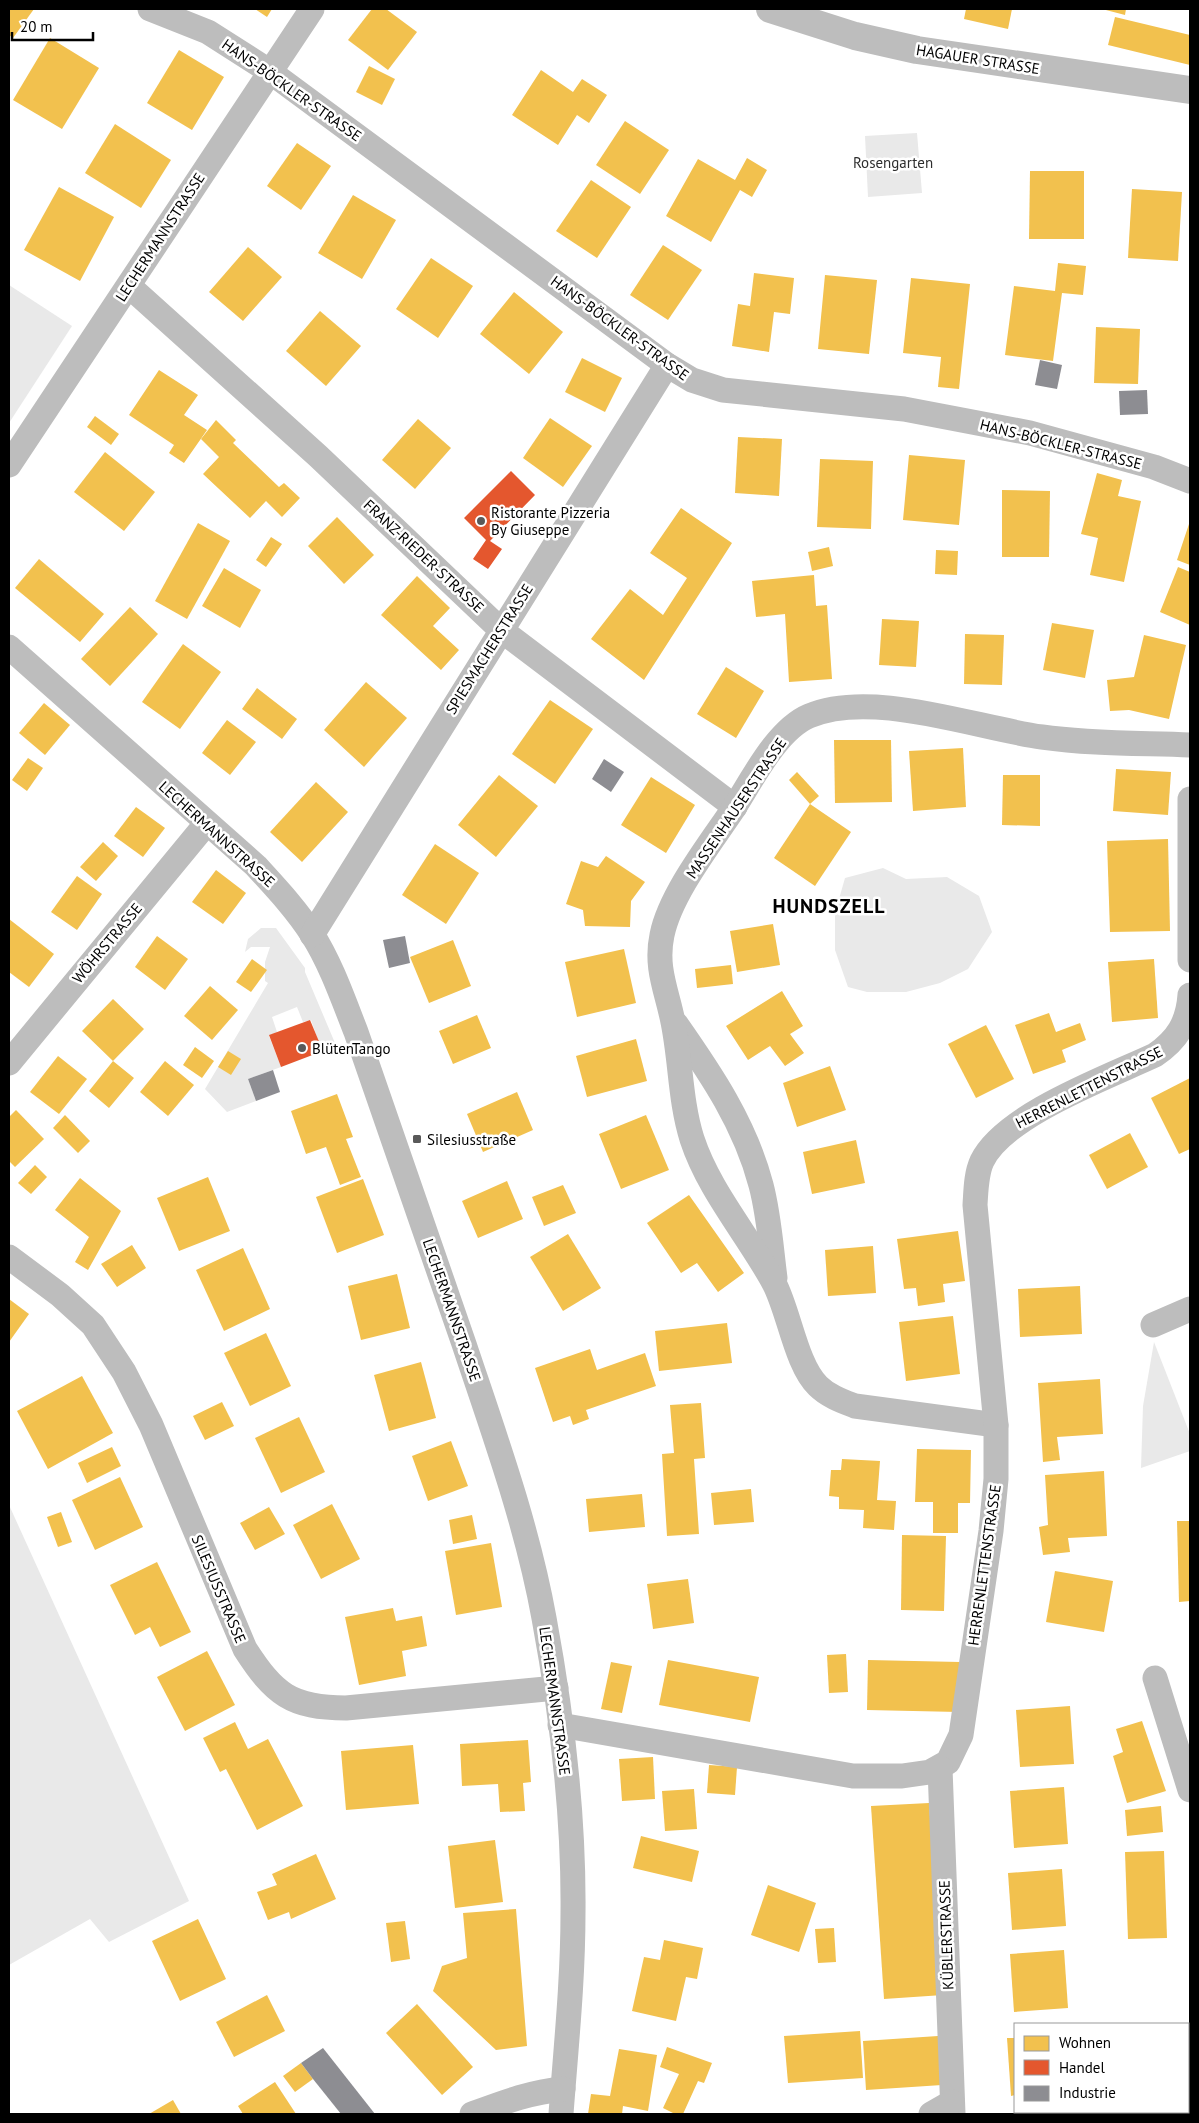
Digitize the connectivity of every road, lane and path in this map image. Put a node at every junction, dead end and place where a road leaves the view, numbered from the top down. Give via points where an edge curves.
1 (150, 9) edge
2 (312, 9) edge
3 (770, 9) edge
4 (269, 71) junction
5 (1190, 90) edge
6 (129, 286) junction
7 (667, 364) junction
8 (9, 465) edge
9 (1190, 481) edge
10 (501, 630) junction
11 (9, 647) edge
12 (1190, 745) edge
13 (1190, 798) edge
14 (734, 807) junction
15 (206, 824) junction
16 (312, 935) junction
17 (1190, 960) edge
18 (1190, 996) edge
19 (673, 1020) junction
20 (9, 1063) edge
21 (9, 1257) edge
22 (776, 1286) junction
23 (1190, 1308) edge
24 (1153, 1325) dead end
25 (996, 1425) junction
26 (1155, 1678) dead end
27 (556, 1688) junction
28 (560, 1725) junction
29 (940, 1768) junction
30 (1190, 1790) edge
31 (563, 2089) junction
32 (952, 2108) edge
33 (472, 2114) edge
34 (561, 2114) edge
35 (931, 2114) edge

1 - 4 street, HANS-BÖCKLER-STRASSE via 208,32
2 - 4 street, LECHERMANNSTRASSE
3 - 5 street, HAGAUER STRASSE via 855,36 917,50
4 - 6 street, LECHERMANNSTRASSE
4 - 7 street, HANS-BÖCKLER-STRASSE
6 - 8 street, LECHERMANNSTRASSE
6 - 10 street, FRANZ-RIEDER-STRASSE via 318,456
7 - 9 street, HANS-BÖCKLER-STRASSE via 692,380 723,390 904,409 1030,433 1154,467
7 - 10 street, SPIESMACHERSTRASSE
10 - 14 street, FRANZ-RIEDER-STRASSE
10 - 16 street, SPIESMACHERSTRASSE
11 - 15 street, LECHERMANNSTRASSE
12 - 14 street, MASSENHAUSERSTRASSE via 1039,737 931,714 846,707 806,716 789,728
13 - 17 street
14 - 19 street, MASSENHAUSERSTRASSE via 697,862 662,933 660,962 664,992
15 - 16 street, LECHERMANNSTRASSE via 256,866
15 - 20 street, WÖHRSTRASSE
16 - 27 street, LECHERMANNSTRASSE via 338,985 356,1032 499,1449 526,1539
18 - 25 street, HERRENLETTENSTRASSE via 1182,1028 1171,1044 1155,1055 1029,1115 1000,1135 982,1160 976,1182 975,1205
19 - 22 street, MASSENHAUSERSTRASSE via 684,1106 692,1140 706,1171
19 - 22 street, MASSENHAUSERSTRASSE via 710,1073 748,1146 767,1212
21 - 27 street, SILESIUSSTRASSE via 60,1295 93,1326 124,1372 151,1425 245,1649 260,1673 280,1692 298,1703 317,1708 346,1708
22 - 25 street, MASSENHAUSERSTRASSE via 806,1369 817,1386 835,1398 875,1410
23 - 24 street
25 - 29 street, HERRENLETTENSTRASSE via 996,1479 991,1531 961,1735 948,1762
26 - 30 street
27 - 28 street, LECHERMANNSTRASSE
28 - 29 street via 853,1776 919,1775
28 - 31 street, LECHERMANNSTRASSE via 571,1838 573,1912
29 - 32 street, KÜBLERSTRASSE
31 - 33 street via 512,2098
31 - 34 street, LECHERMANNSTRASSE
32 - 35 street, KÜBLERSTRASSE

